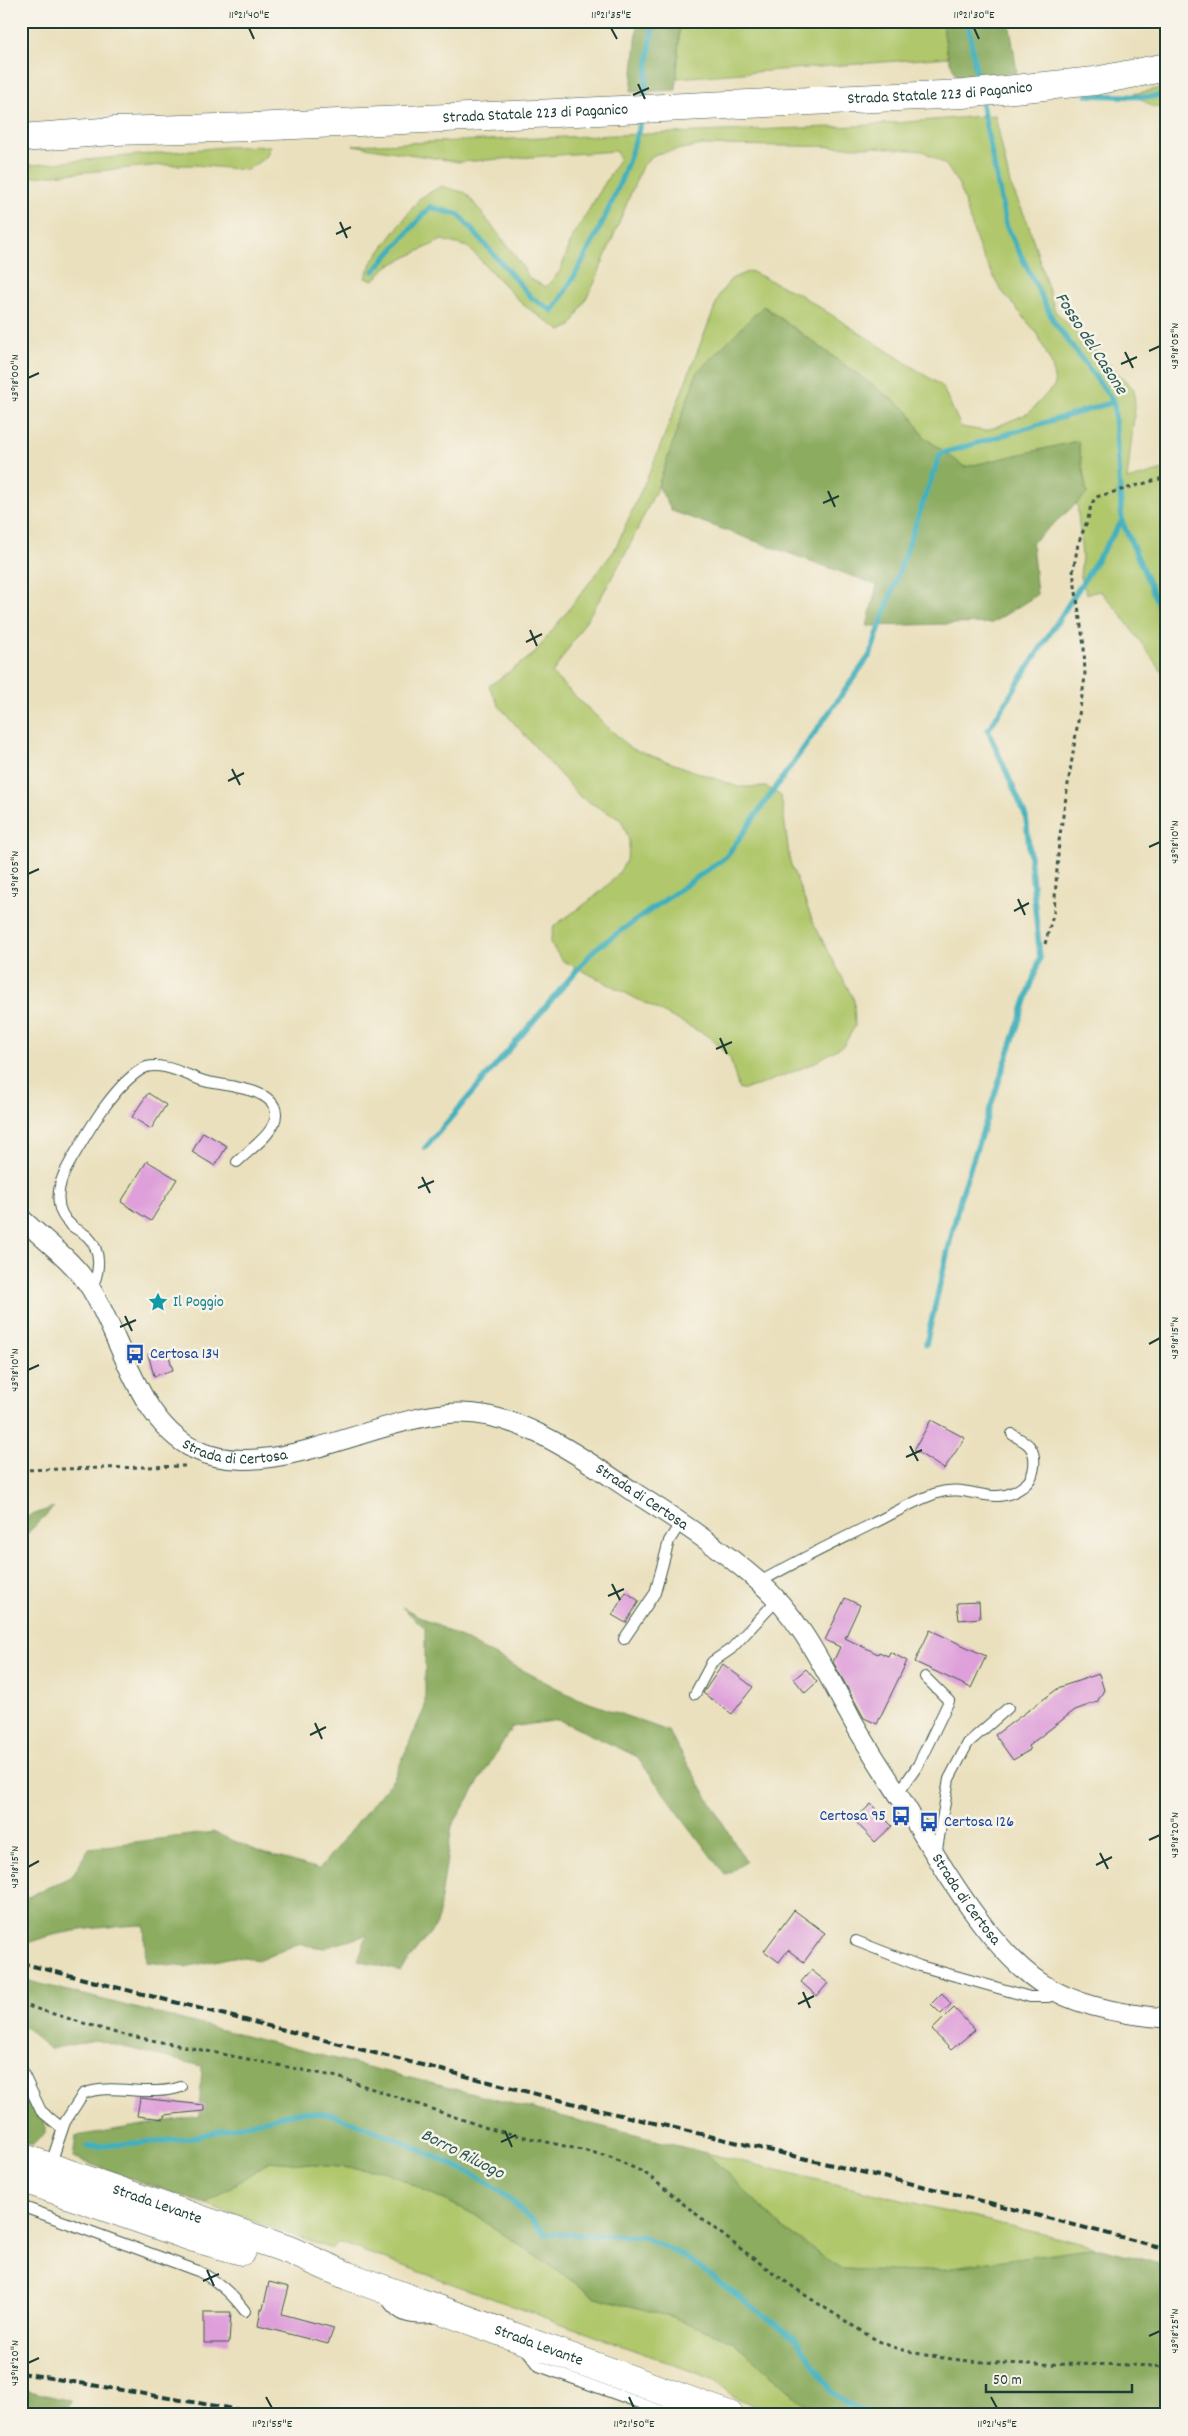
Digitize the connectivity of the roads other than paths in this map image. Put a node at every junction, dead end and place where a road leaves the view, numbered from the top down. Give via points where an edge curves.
1 (1167, 67) edge
2 (21, 138) edge
3 (237, 1162) dead end
4 (21, 1218) edge
5 (91, 1289) junction
6 (1012, 1434) dead end
7 (681, 1522) junction
8 (760, 1582) junction
9 (776, 1600) junction
10 (624, 1639) dead end
11 (925, 1678) dead end
12 (695, 1694) dead end
13 (1008, 1708) dead end
14 (898, 1794) junction
15 (936, 1856) junction
16 (856, 1941) dead end
17 (1059, 1994) junction
18 (1167, 2018) edge
19 (21, 2069) edge
20 (181, 2087) dead end
21 (62, 2128) junction
22 (21, 2157) edge
23 (50, 2167) junction
24 (21, 2178) edge
25 (21, 2206) edge
26 (348, 2276) junction
27 (245, 2311) dead end
28 (515, 2336) junction
29 (673, 2415) edge
30 (729, 2415) edge

1 - 2 main road, Strada Statale 223 di Paganico via 1095,81 963,94 115,131
3 - 5 lane via 274,1126 276,1113 273,1105 261,1096 243,1086 206,1081 164,1066 144,1068 124,1084 92,1127 59,1185 58,1207 70,1225 88,1237 97,1252 98,1276
4 - 5 street, Strada di Certosa via 78,1272
5 - 7 street, Strada di Certosa via 150,1407 169,1431 196,1450 224,1457 272,1456 326,1445 420,1418 456,1413 479,1414 510,1422 553,1442
6 - 8 lane via 1030,1447 1034,1471 1028,1482 1009,1494 997,1498 953,1490 938,1493 899,1509
7 - 8 street, Strada di Certosa
7 - 10 lane via 669,1541 655,1593
8 - 9 street, Strada di Certosa
9 - 12 lane via 731,1649 712,1662
9 - 14 street, Strada di Certosa via 808,1639 869,1752
11 - 14 lane via 949,1701 918,1765
13 - 15 lane via 968,1743 949,1778
14 - 15 street, Strada di Certosa
15 - 17 street, Strada di Certosa via 1012,1959 1040,1983
16 - 17 lane via 920,1966 1030,1997
17 - 18 street, Strada di Certosa via 1099,2007
19 - 21 lane via 38,2106
20 - 21 lane via 154,2092 89,2092 79,2098
21 - 23 lane
22 - 23 main road, Strada Levante
23 - 26 main road, Strada Levante via 282,2247
24 - 26 main road, Strada Levante via 194,2238
25 - 27 lane via 198,2271 226,2289
26 - 28 main road, Strada Levante
28 - 29 lane via 539,2366
28 - 30 main road, Strada Levante

